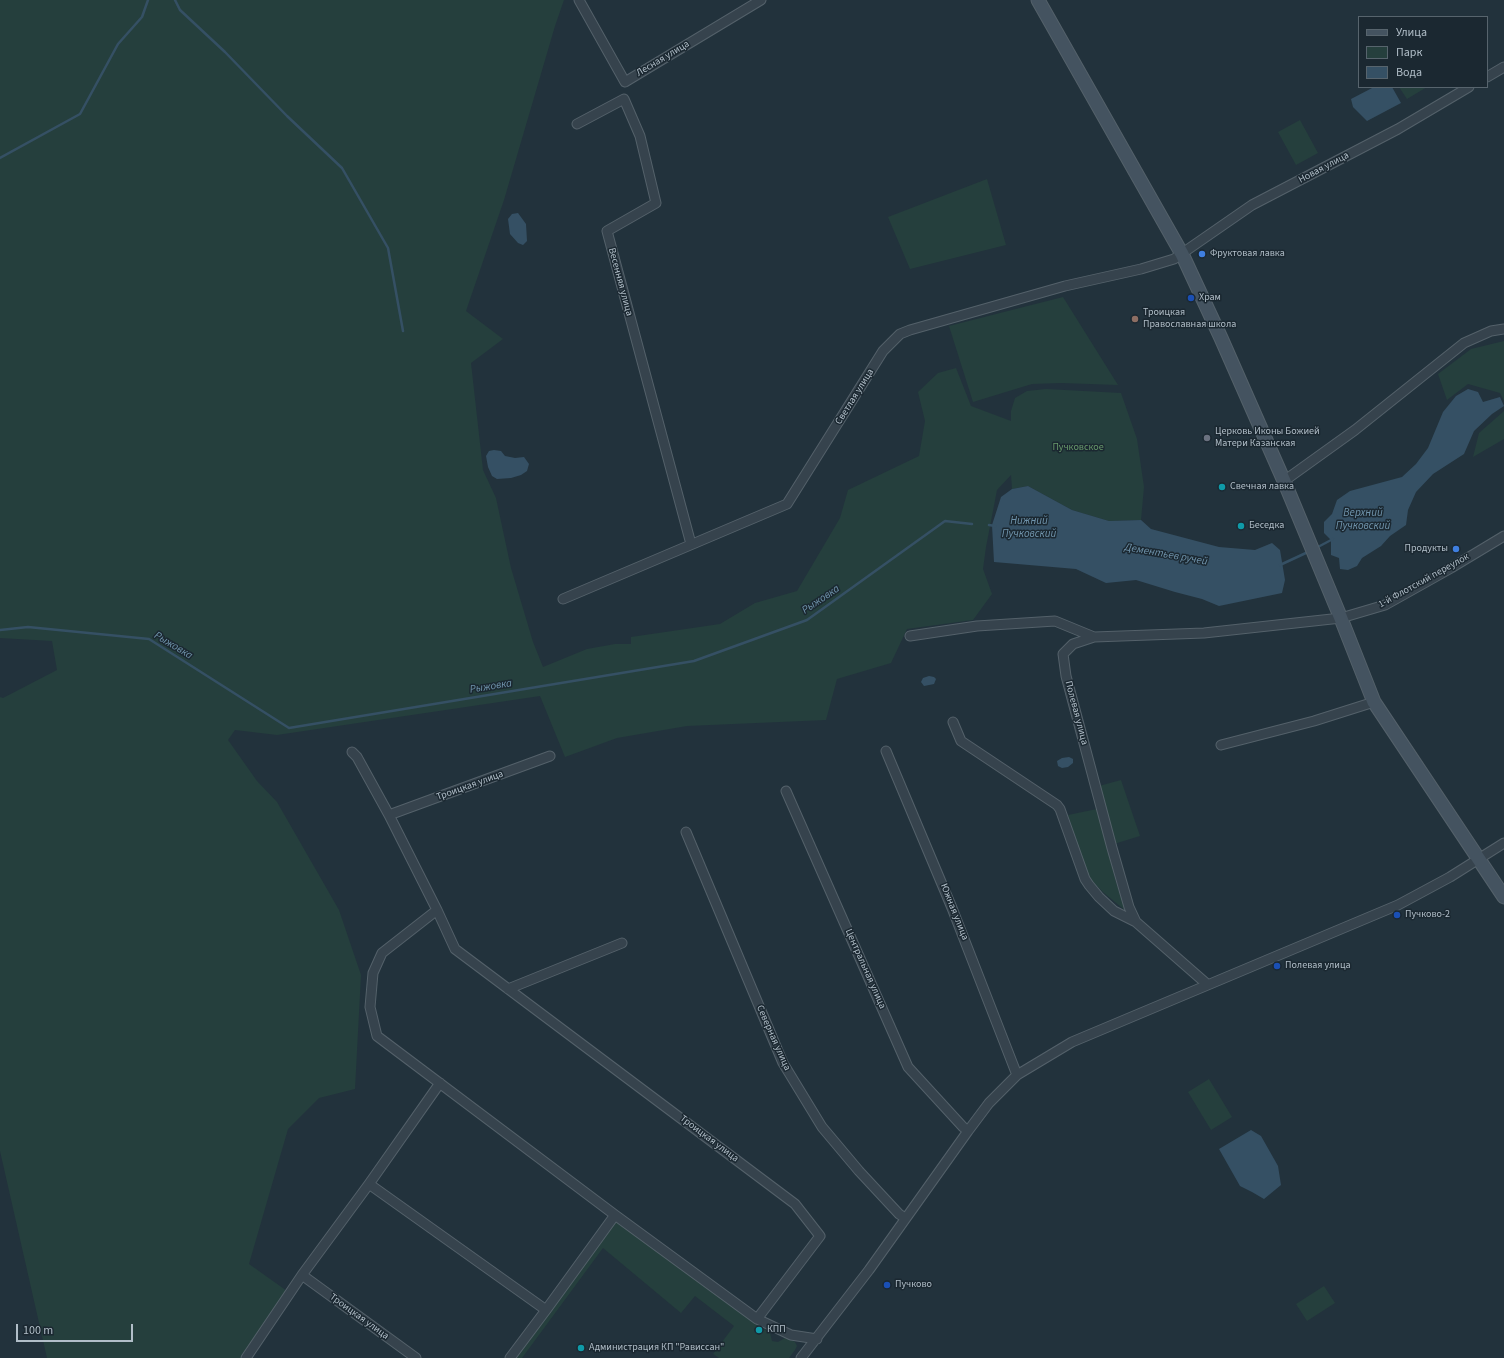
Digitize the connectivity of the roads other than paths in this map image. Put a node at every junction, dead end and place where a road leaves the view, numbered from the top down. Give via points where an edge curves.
1 (579, 0) edge
2 (761, 0) edge
3 (1038, 0) edge
4 (1504, 67) edge
5 (1488, 76) edge
6 (1467, 88) edge
7 (576, 124) dead end
8 (1182, 254) junction
9 (1504, 329) edge
10 (1284, 481) junction
11 (1504, 536) edge
12 (691, 544) junction
13 (562, 599) dead end
14 (1341, 618) junction
15 (910, 636) dead end
16 (1094, 637) junction
17 (1374, 702) junction
18 (953, 722) dead end
19 (1221, 745) dead end
20 (886, 751) dead end
21 (352, 752) dead end
22 (550, 756) dead end
23 (786, 791) dead end
24 (389, 815) junction
25 (686, 832) dead end
26 (1504, 843) edge
27 (1479, 859) junction
28 (1504, 898) edge
29 (437, 910) junction
30 (1136, 922) junction
31 (622, 943) dead end
32 (1208, 985) junction
33 (508, 989) junction
34 (1017, 1075) junction
35 (440, 1083) junction
36 (968, 1131) junction
37 (369, 1184) junction
38 (615, 1215) junction
39 (905, 1218) junction
40 (302, 1275) junction
41 (546, 1310) junction
42 (757, 1319) junction
43 (817, 1339) junction
44 (246, 1358) edge
45 (416, 1358) edge
46 (510, 1358) edge
47 (802, 1358) edge

1 - 2 street, Лесная улица via 624,82
3 - 8 street
4 - 5 street
6 - 8 street, Новая улица via 1398,129 1252,205
7 - 12 street, Весенняя улица via 624,99 640,136 656,203 607,232
8 - 10 street
8 - 12 street, Светлая улица via 1141,269 1065,286 900,334 884,351 788,504
9 - 10 street via 1491,331 1464,343 1354,430
10 - 14 street
11 - 14 street, 1-й Флотский переулок via 1385,605
12 - 13 street, Светлая улица
14 - 16 street, 1-й Флотский переулок via 1204,633
14 - 17 street
15 - 16 street via 977,626 1055,621
16 - 30 street, Полевая улица via 1073,644 1063,654 1066,676 1118,871
17 - 19 street via 1314,721
17 - 27 street
18 - 30 street via 961,741 1057,805 1089,885 1114,912
20 - 34 street, Южная улица via 952,908
21 - 24 street, Троицкая улица
22 - 24 street, Троицкая улица
23 - 36 street, Центральная улица via 908,1067
24 - 29 street, Троицкая улица
25 - 39 street, Северная улица via 783,1063 822,1127 864,1177
26 - 27 street
27 - 28 street
27 - 32 street via 1398,905
29 - 33 street, Троицкая улица via 455,949
29 - 35 street via 382,953 373,973 370,1007 377,1036
30 - 32 street, Полевая улица
31 - 33 street
32 - 34 street via 1072,1042
33 - 42 street, Троицкая улица via 796,1204 820,1236
34 - 36 street via 989,1103
35 - 37 street
35 - 38 street
36 - 39 street
37 - 40 street
37 - 41 street
38 - 41 street
38 - 42 street
39 - 43 street
40 - 44 street
40 - 45 street, Троицкая улица
41 - 46 street
42 - 43 street via 791,1335
43 - 47 street

